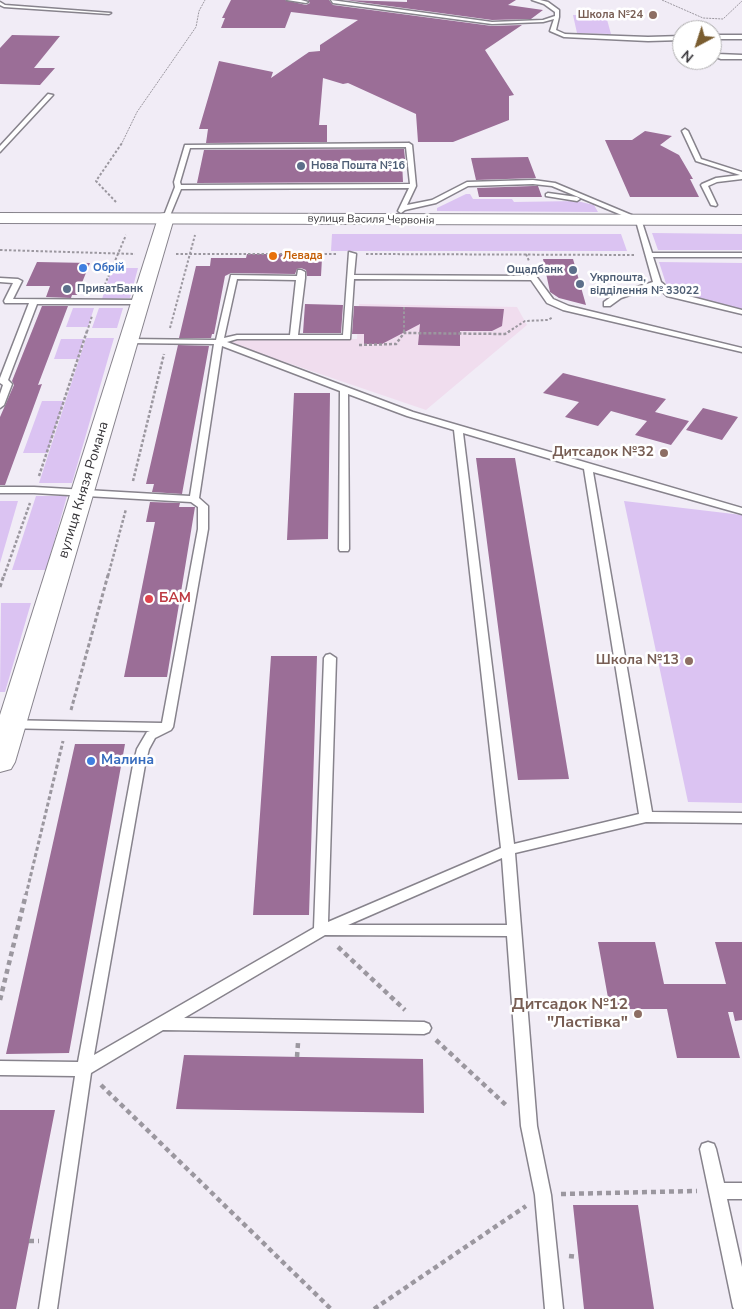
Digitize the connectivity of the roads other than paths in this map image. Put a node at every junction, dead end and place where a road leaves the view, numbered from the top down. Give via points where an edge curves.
1 (289, 0) edge
2 (333, 0) edge
3 (534, 0) edge
4 (0, 1) edge
5 (306, 2) dead end
6 (109, 12) dead end
7 (556, 17) junction
8 (722, 37) edge
9 (742, 37) edge
10 (672, 38) edge
11 (722, 56) edge
12 (742, 57) edge
13 (50, 95) dead end
14 (685, 131) dead end
15 (0, 150) edge
16 (742, 175) edge
17 (413, 186) junction
18 (178, 187) junction
19 (548, 195) dead end
20 (591, 201) junction
21 (434, 202) junction
22 (714, 205) dead end
23 (402, 214) junction
24 (0, 218) edge
25 (166, 218) junction
26 (433, 220) junction
27 (639, 220) junction
28 (742, 220) edge
29 (352, 254) road end
30 (650, 255) junction
31 (742, 255) edge
32 (352, 277) junction
33 (0, 280) edge
34 (657, 283) junction
35 (34, 301) junction
36 (141, 302) junction
37 (607, 304) dead end
38 (742, 312) edge
39 (294, 337) junction
40 (129, 341) junction
41 (218, 342) junction
42 (742, 350) edge
43 (344, 391) junction
44 (0, 405) edge
45 (458, 428) junction
46 (588, 467) junction
47 (0, 490) edge
48 (84, 493) junction
49 (194, 499) junction
50 (742, 511) edge
51 (344, 549) dead end
52 (330, 658) dead end
53 (6, 724) edge
54 (167, 727) junction
55 (0, 762) edge
56 (646, 817) junction
57 (742, 818) edge
58 (508, 850) junction
59 (514, 930) junction
60 (321, 931) junction
61 (161, 1024) junction
62 (424, 1028) dead end
63 (0, 1068) edge
64 (84, 1069) junction
65 (708, 1149) dead end
66 (718, 1191) junction
67 (742, 1191) edge
68 (742, 1307) edge
69 (48, 1309) edge
70 (554, 1309) edge

1 - 5 lane
2 - 7 lane via 492,23 543,21
3 - 7 lane via 557,11
4 - 6 lane via 4,6
7 - 10 lane via 553,31 564,35
8 - 9 lane
11 - 12 lane
13 - 15 lane
14 - 16 lane via 698,160
16 - 22 lane via 704,185
17 - 18 lane
17 - 18 lane via 410,145 187,146
17 - 23 lane
18 - 25 lane
19 - 20 lane
20 - 21 lane via 553,184 466,184
20 - 27 lane
21 - 23 lane
21 - 26 lane
23 - 25 street, вулиця Василя Червонія
23 - 26 street, вулиця Василя Червонія
24 - 25 street, вулиця Василя Червонія
25 - 36 street, вулиця Князя Романа
26 - 27 street, вулиця Василя Червонія
27 - 28 street, вулиця Василя Червонія
27 - 30 lane
29 - 32 lane
30 - 31 lane
30 - 34 lane
32 - 39 lane via 348,337
32 - 42 lane via 533,278 550,301 566,308
33 - 35 lane via 18,280 8,301
34 - 37 lane via 618,296
34 - 38 lane via 670,294
35 - 36 lane
35 - 44 lane via 3,381 8,384
36 - 40 street, вулиця Князя Романа
39 - 41 lane via 237,337
39 - 41 lane via 301,274 234,274
40 - 41 lane
40 - 48 street, вулиця Князя Романа
41 - 43 lane
41 - 49 lane
43 - 45 lane
43 - 51 lane
45 - 46 lane
45 - 58 lane
46 - 50 lane
46 - 56 lane
47 - 48 lane
48 - 49 lane
48 - 53 street, вулиця Князя Романа
49 - 54 lane via 203,506 203,529
52 - 60 lane
53 - 54 lane
53 - 55 street, вулиця Князя Романа
54 - 64 lane via 150,735 139,765
56 - 57 lane
56 - 58 lane
58 - 59 lane
58 - 60 lane
59 - 60 lane
59 - 70 lane via 529,1126 543,1195
60 - 61 lane
61 - 62 lane
61 - 64 lane
63 - 64 lane
64 - 69 lane
65 - 66 lane
66 - 67 lane
66 - 68 lane

